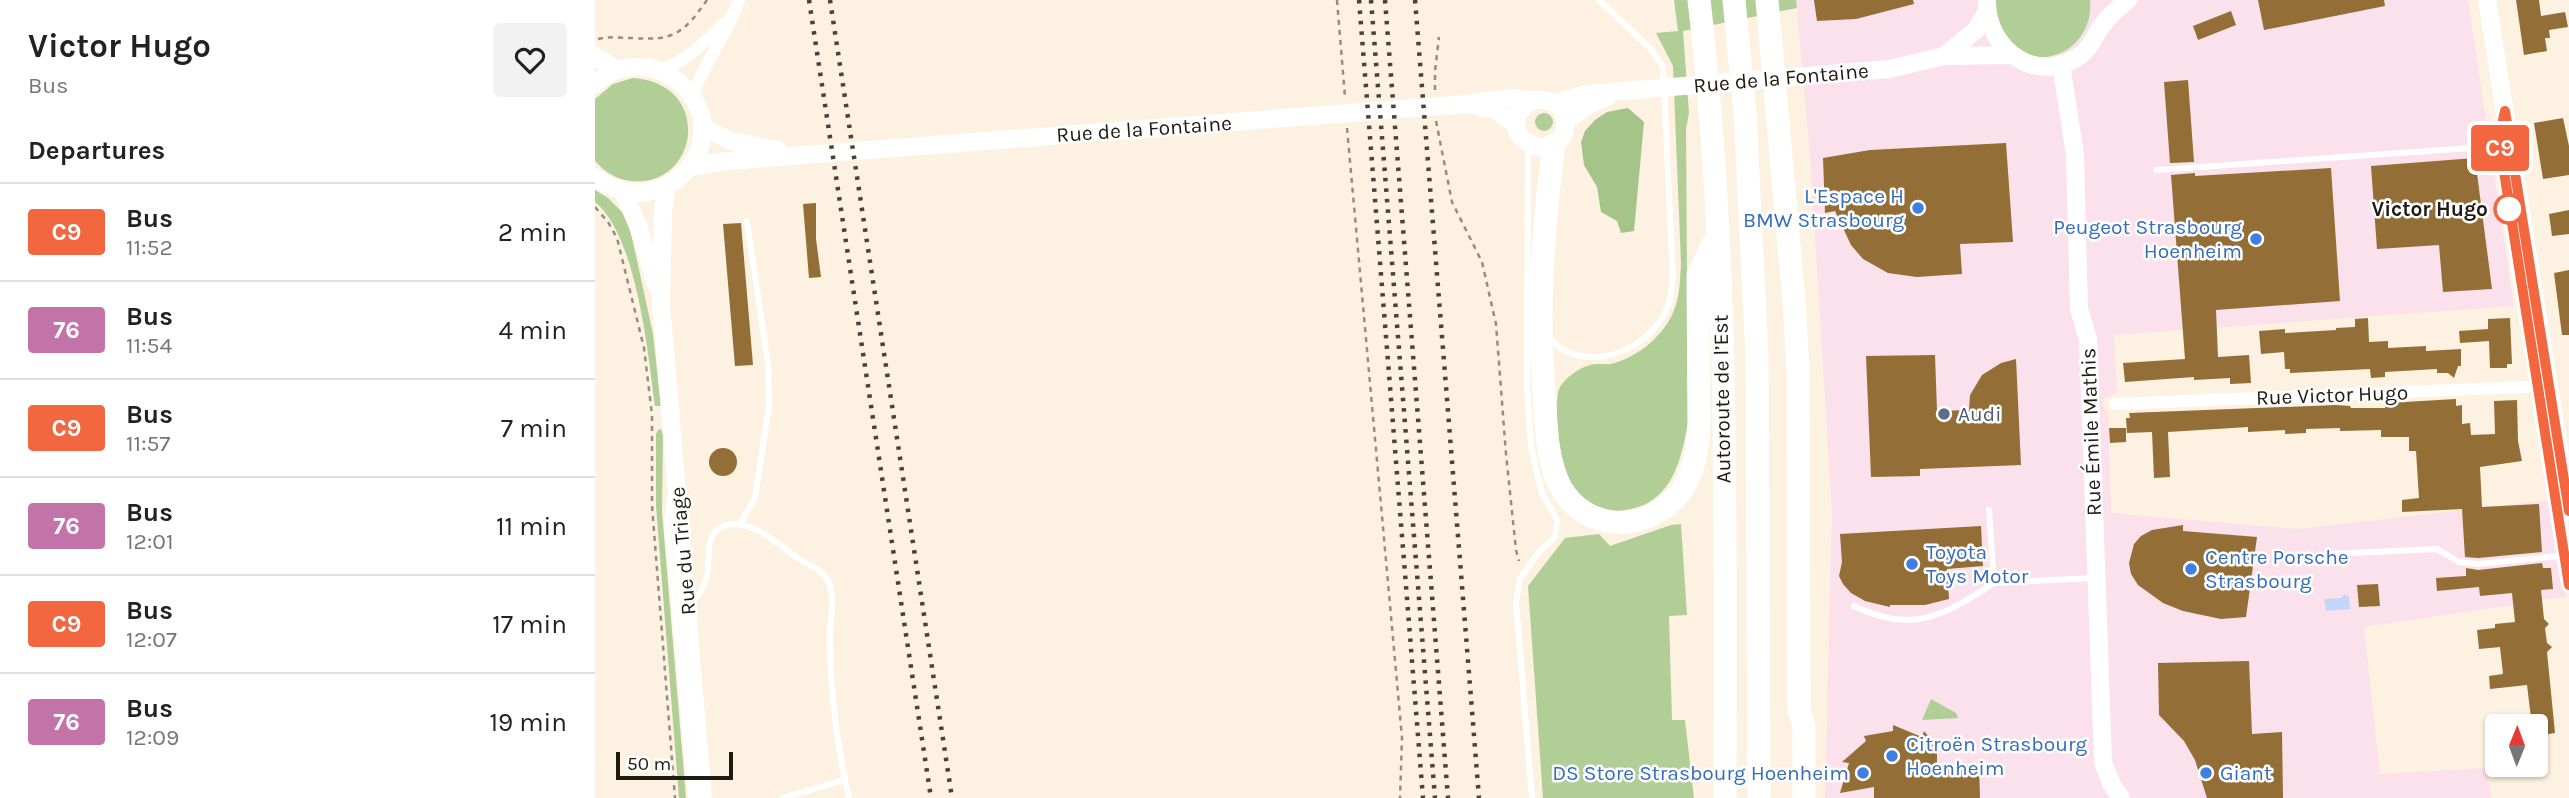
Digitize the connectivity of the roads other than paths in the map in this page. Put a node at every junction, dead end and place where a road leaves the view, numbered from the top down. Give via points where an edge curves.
1 (739, 0) edge
2 (1599, 0) edge
3 (1699, 0) edge
4 (1734, 0) edge
5 (2105, 0) edge
6 (2128, 0) edge
7 (2487, 0) edge
8 (1767, 2) edge
9 (1987, 5) edge
10 (734, 15) junction
11 (2103, 23) junction
12 (2013, 55) junction
13 (595, 56) edge
14 (1944, 56) junction
15 (2061, 64) junction
16 (617, 70) junction
17 (658, 70) junction
18 (595, 84) edge
19 (1617, 92) junction
20 (692, 96) junction
21 (1531, 101) junction
22 (1553, 103) junction
23 (1465, 104) junction
24 (2505, 111) junction
25 (1565, 122) junction
26 (1517, 125) junction
27 (702, 127) junction
28 (1528, 144) junction
29 (1554, 144) junction
30 (2500, 146) junction
31 (823, 154) junction
32 (690, 167) junction
33 (2157, 170) dead end
34 (595, 177) edge
35 (666, 188) junction
36 (624, 193) junction
37 (747, 221) dead end
38 (1717, 235) junction
39 (661, 304) junction
40 (1534, 330) junction
41 (2543, 386) junction
42 (2115, 404) dead end
43 (675, 466) junction
44 (1989, 510) dead end
45 (2569, 511) edge
46 (740, 525) junction
47 (2327, 554) dead end
48 (2567, 555) edge
49 (2096, 578) junction
50 (1994, 583) junction
51 (2569, 585) edge
52 (1854, 606) dead end
53 (688, 608) junction
54 (1799, 711) junction
55 (844, 780) junction
56 (691, 798) edge
57 (703, 798) edge
58 (783, 798) edge
59 (849, 798) edge
60 (1532, 798) edge
61 (1725, 798) edge
62 (1759, 798) edge
63 (1792, 798) edge
64 (1804, 798) edge
65 (2121, 798) edge

1 - 10 street
2 - 40 lane via 1651,49 1663,67 1673,279 1669,304 1651,333 1619,353 1582,355
3 - 38 highway, Autoroute de l’Est
4 - 62 highway, Autoroute de l’Est via 1745,113 1757,356
5 - 11 street
6 - 11 street
7 - 24 street
8 - 54 highway via 1798,370
9 - 12 street, Rue de la Fontaine via 1992,33
9 - 14 street, Rue de la Fontaine via 1976,30
10 - 17 street via 687,57
10 - 20 street
11 - 15 street via 2080,55
12 - 14 street, Rue de la Fontaine
12 - 15 street, Rue de la Fontaine via 2039,66
13 - 16 street
14 - 19 street, Rue de la Fontaine via 1889,69
15 - 49 street, Rue Émile Mathis via 2075,155 2079,309 2088,339
16 - 17 street via 637,66
16 - 18 street
17 - 20 street via 677,80
19 - 22 street, Rue de la Fontaine
19 - 25 street, Rue de la Fontaine
20 - 27 street
21 - 22 street, Rue de la Fontaine
21 - 23 street, Rue de la Fontaine via 1517,98
21 - 26 street via 1520,111
22 - 25 street
23 - 26 street, Rue de la Fontaine via 1495,110
23 - 31 street, Rue de la Fontaine
24 - 30 lane
24 - 41 street
25 - 29 street, Rue de la Fontaine via 1563,134
26 - 28 street
27 - 31 street, Rue de la Fontaine via 759,148
27 - 32 street
28 - 29 street via 1541,148
28 - 40 lane
29 - 40 highway
30 - 33 lane
30 - 41 lane
31 - 32 street, Rue de la Fontaine
32 - 35 street
34 - 36 street
35 - 36 street via 646,194
35 - 39 street, Rue du Triage
36 - 39 street, Rue du Triage
37 - 46 lane via 768,364 768,406 755,498
38 - 40 highway via 1697,275 1699,426 1695,461 1679,494 1653,515 1611,523 1586,514 1563,493 1548,443
38 - 61 highway, Autoroute de l’Est
39 - 43 street, Rue du Triage
40 - 60 lane via 1527,386 1531,447 1542,493 1557,520 1555,537 1523,575 1516,601
41 - 42 street, Rue Victor Hugo
41 - 45 street
41 - 48 lane
43 - 53 street, Rue du Triage
43 - 56 lane via 667,522
44 - 50 lane
46 - 53 lane via 715,531 706,579
46 - 55 lane via 766,535 829,581 832,705
47 - 48 lane via 2437,549 2459,562 2478,564
48 - 51 lane
49 - 50 lane
49 - 65 street, Rue Émile Mathis via 2103,762
50 - 52 lane via 1949,612 1920,619 1885,617
53 - 57 street, Rue du Triage
54 - 63 highway
54 - 64 highway via 1804,726
55 - 58 lane
55 - 59 lane

